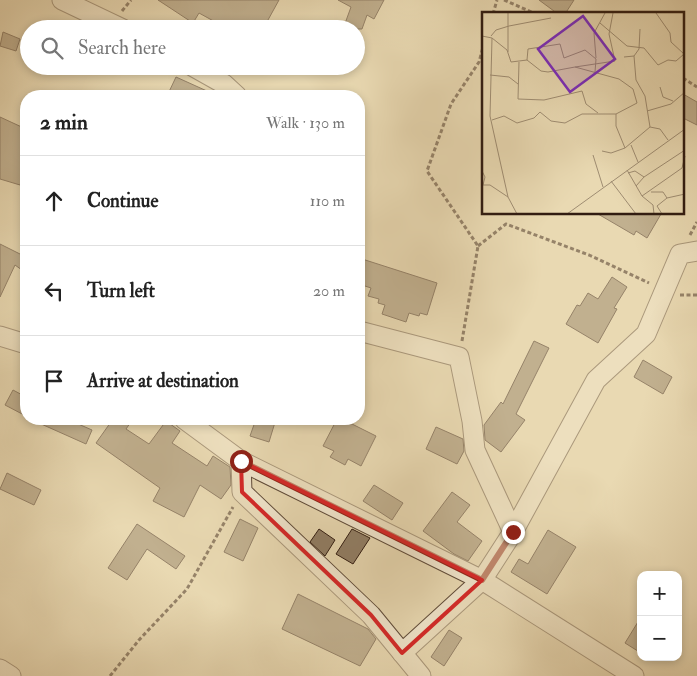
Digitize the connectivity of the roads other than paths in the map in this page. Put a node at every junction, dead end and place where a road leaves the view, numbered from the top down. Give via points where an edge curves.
1 (62, 0) edge
2 (105, 20) edge
3 (208, 75) edge
4 (230, 90) edge
5 (697, 252) edge
6 (365, 333) edge
7 (0, 336) edge
8 (20, 342) edge
9 (192, 425) edge
10 (241, 461) junction
11 (513, 532) junction
12 (482, 580) junction
13 (402, 653) junction
14 (0, 669) edge
15 (12, 676) edge
16 (421, 676) edge
17 (634, 676) edge

1 - 2 street
3 - 4 street
5 - 11 street via 680,254 646,334 596,380
6 - 11 street via 459,358 472,421 474,450
7 - 8 street
9 - 10 street
10 - 12 street
10 - 13 street via 242,492 371,615
11 - 12 street
12 - 13 street
12 - 17 street
13 - 16 street
14 - 15 street

